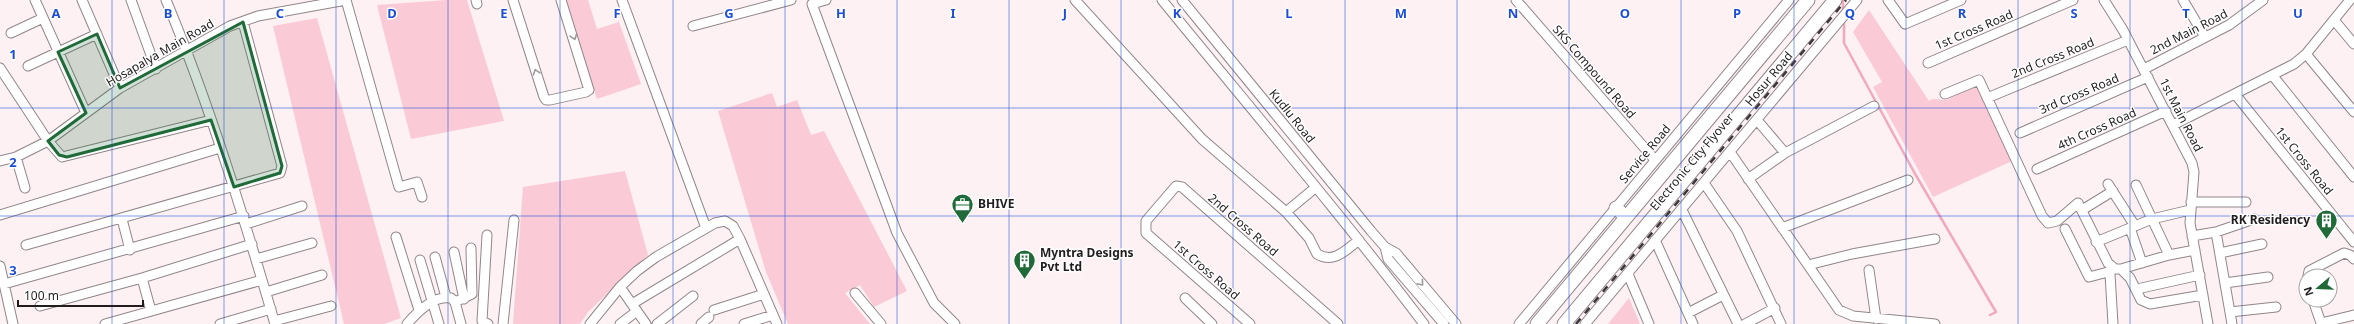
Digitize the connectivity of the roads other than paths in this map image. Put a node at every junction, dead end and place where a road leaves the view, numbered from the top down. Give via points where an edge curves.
1 (35, 0) edge
2 (82, 0) edge
3 (131, 0) edge
4 (166, 0) edge
5 (346, 0) edge
6 (513, 0) edge
7 (562, 0) edge
8 (622, 0) edge
9 (791, 0) edge
10 (826, 0) edge
11 (1075, 0) edge
12 (1162, 0) edge
13 (1182, 0) edge
14 (1516, 0) edge
15 (1789, 0) edge
16 (1808, 0) edge
17 (1813, 0) edge
18 (1827, 0) edge
19 (1835, 0) edge
20 (1857, 0) edge
21 (1888, 0) edge
22 (1961, 0) edge
23 (2073, 0) edge
24 (2104, 0) edge
25 (2183, 0) edge
26 (2264, 0) edge
27 (2350, 0) edge
28 (809, 2) edge
29 (43, 18) junction
30 (2334, 20) junction
31 (243, 22) junction
32 (693, 26) dead end
33 (10, 33) dead end
34 (97, 34) junction
35 (2205, 37) junction
36 (2128, 40) junction
37 (2354, 44) edge
38 (187, 51) junction
39 (58, 52) junction
40 (2306, 54) junction
41 (1928, 63) dead end
42 (28, 66) dead end
43 (0, 68) edge
44 (156, 69) junction
45 (2146, 73) junction
46 (2273, 76) junction
47 (120, 88) junction
48 (1945, 94) dead end
49 (2235, 94) junction
50 (1987, 98) junction
51 (1874, 106) dead end
52 (2166, 111) junction
53 (2354, 112) edge
54 (86, 113) junction
55 (211, 120) junction
56 (1757, 120) junction
57 (2173, 125) junction
58 (2020, 133) dead end
59 (48, 141) junction
60 (220, 148) junction
61 (1730, 152) junction
62 (1785, 153) junction
63 (16, 157) junction
64 (0, 160) edge
65 (1655, 160) junction
66 (2037, 169) dead end
67 (2354, 177) edge
68 (1748, 179) junction
69 (1908, 180) dead end
70 (1704, 183) junction
71 (2136, 186) dead end
72 (234, 187) junction
73 (25, 188) dead end
74 (1315, 188) junction
75 (422, 196) dead end
76 (2246, 202) dead end
77 (302, 206) dead end
78 (2191, 206) junction
79 (1616, 208) junction
80 (1682, 210) junction
81 (2082, 210) junction
82 (1286, 212) junction
83 (0, 215) edge
84 (1626, 217) junction
85 (122, 219) junction
86 (2152, 219) junction
87 (2254, 219) dead end
88 (245, 220) junction
89 (514, 220) dead end
90 (2133, 227) junction
91 (706, 228) junction
92 (1782, 228) junction
93 (2066, 229) dead end
94 (2216, 232) junction
95 (1146, 233) joint
96 (487, 236) dead end
97 (2192, 236) junction
98 (396, 237) dead end
99 (740, 239) junction
100 (1935, 239) dead end
101 (1359, 240) junction
102 (1655, 240) junction
103 (2096, 242) junction
104 (2354, 242) edge
105 (312, 243) dead end
106 (252, 244) junction
107 (1382, 244) junction
108 (2262, 244) dead end
109 (26, 245) dead end
110 (471, 248) dead end
111 (130, 250) junction
112 (2194, 250) junction
113 (1368, 251) junction
114 (454, 252) dead end
115 (2220, 253) junction
116 (2169, 255) junction
117 (435, 257) dead end
118 (256, 259) junction
119 (2354, 259) edge
120 (420, 260) dead end
121 (2142, 263) junction
122 (1808, 265) junction
123 (0, 266) edge
124 (2316, 268) edge
125 (2122, 269) junction
126 (1869, 270) dead end
127 (1628, 274) junction
128 (322, 275) dead end
129 (2200, 275) junction
130 (2268, 277) dead end
131 (142, 278) junction
132 (262, 280) junction
133 (2225, 283) junction
134 (4, 284) junction
135 (620, 287) junction
136 (2137, 290) junction
137 (266, 292) junction
138 (855, 293) dead end
139 (764, 294) junction
140 (1723, 295) junction
141 (2203, 295) junction
142 (693, 296) dead end
143 (446, 297) junction
144 (1185, 298) dead end
145 (464, 299) junction
146 (455, 302) junction
147 (432, 303) junction
148 (40, 306) dead end
149 (331, 306) dead end
150 (2276, 307) dead end
151 (635, 308) junction
152 (1775, 308) junction
153 (2316, 308) edge
154 (270, 310) junction
155 (419, 310) junction
156 (151, 311) junction
157 (2230, 312) junction
158 (1688, 313) junction
159 (773, 315) junction
160 (2354, 315) edge
161 (1876, 318) junction
162 (1852, 320) edge
163 (274, 322) edge
164 (2327, 323) edge
165 (13, 324) edge
166 (105, 324) edge
167 (220, 324) edge
168 (407, 324) edge
169 (439, 324) edge
170 (461, 324) edge
171 (488, 324) edge
172 (503, 324) edge
173 (590, 324) edge
174 (620, 324) edge
175 (646, 324) edge
176 (657, 324) edge
177 (701, 324) edge
178 (744, 324) edge
179 (777, 324) edge
180 (881, 324) edge
181 (955, 324) edge
182 (1212, 324) edge
183 (1250, 324) edge
184 (1338, 324) edge
185 (1424, 324) edge
186 (1444, 324) edge
187 (1456, 324) edge
188 (1519, 324) edge
189 (1537, 324) edge
190 (1544, 324) edge
191 (1556, 324) edge
192 (1564, 324) edge
193 (1585, 324) edge
194 (1649, 324) edge
195 (1693, 324) edge
196 (1738, 324) edge
197 (1745, 324) edge
198 (1781, 324) edge
199 (1935, 324) edge
200 (2113, 324) edge
201 (2208, 324) edge
202 (2232, 324) edge

1 - 29 street
2 - 34 street
3 - 44 street
4 - 38 street
5 - 31 street, Hosapalya Main Road via 258,16
5 - 75 street via 399,187 417,182
7 -> 6 street via 589,90 550,100 546,100 544,96
8 - 91 street
9 - 32 street
10 - 28 street
11 - 82 street via 1202,139
12 - 74 street
13 - 107 street, Kudlu Road
14 - 65 street, SKS Compound Road
15 - 65 street, Service Road
16 - 84 highway, Hosur Road
17 - 190 highway, Electronic City Flyover
18 - 191 highway, Electronic City Flyover
19 - 192 highway, Hosur Road
20 - 56 street
21 - 22 street via 1905,24
23 - 41 street, 1st Cross Road
24 - 36 street, 1st Main Road
25 - 35 street
26 - 35 street, 2nd Main Road via 2242,18
27 - 30 street
28 - 181 street via 897,233 934,302
29 - 33 street
29 - 39 street
30 - 37 street
30 - 40 street
31 - 38 street, Hosapalya Main Road via 230,26
31 - 72 street via 282,166 280,173 274,176
34 - 39 street
34 - 47 street
35 - 45 street, 2nd Main Road
36 - 45 street, 1st Main Road
36 - 50 street, 2nd Cross Road
38 - 44 street, Hosapalya Main Road
38 - 55 street
39 - 42 street
39 - 54 street
40 - 46 street
40 - 53 street
43 - 59 street
44 - 47 street, Hosapalya Main Road
45 - 52 street, 1st Main Road
45 - 58 street, 3rd Cross Road
46 - 49 street
46 - 67 street
47 - 54 street, Hosapalya Main Road
48 - 50 street via 1979,80
49 - 57 street
49 - 104 street, 1st Cross Road
50 - 81 street via 2042,216 2048,223 2057,221 2078,203
51 - 62 street
52 - 57 street, 1st Main Road
52 - 66 street, 4th Cross Road
54 - 59 street, Hosapalya Main Road
55 - 59 street via 67,157 59,155
55 - 60 street
56 - 61 street
56 - 62 street
57 - 78 street, 1st Main Road via 2193,168
59 - 63 street, Hosapalya Main Road
60 - 72 street
60 - 83 street
61 - 68 street
61 - 70 street
62 - 68 street
63 - 64 street, Hosapalya Main Road
63 - 73 street
65 - 79 street, Service Road
68 - 92 street
69 - 92 street
70 - 80 street
70 - 152 street via 1737,231
71 - 86 street
72 - 85 street
72 - 88 street
74 - 82 street
74 - 101 street
76 - 78 street
77 - 88 street
78 - 86 street
78 - 97 street, 1st Main Road
79 - 84 highway
79 - 188 street, Service Road
80 - 102 street
80 - 140 street
81 - 90 street via 2110,188
81 - 103 street
82 - 101 street via 1310,238 1317,254 1321,256 1338,256
84 - 189 highway, Hosur Road
85 - 109 street
85 - 111 street
86 - 90 street
86 - 116 street
87 - 94 street
88 - 106 street
88 - 111 street
89 - 172 street
90 - 103 street
90 - 121 street
91 - 99 street via 725,221 733,226
91 - 135 street via 656,257
92 - 122 street
93 - 200 street via 2089,277 2108,272 2110,274
94 - 97 street
94 - 115 street
95 - 183 street, 1st Cross Road
95 - 184 street, 2nd Cross Road via 1146,221 1172,188 1182,187
96 - 171 street via 482,321
97 - 112 street, 1st Main Road
98 - 155 street
99 - 139 street
99 - 151 street
100 - 122 street
101 - 113 street
102 - 127 street
102 - 158 street
103 - 125 street via 2108,263 2115,269
105 - 118 street
106 - 118 street
106 - 131 street
107 - 113 street
107 - 186 street, Kudlu Road via 1388,258
107 -> 187 street, Kudlu Road via 1396,253
108 - 115 street
110 - 145 street via 472,294
111 - 134 street
112 - 116 street
112 - 129 street, 1st Main Road
113 - 185 street
114 - 145 street
115 - 133 street
116 - 121 street
117 - 143 street
118 - 132 street
119 - 124 street via 2344,253
120 - 147 street
121 - 125 street
122 - 162 street via 1839,310
123 - 134 street
125 - 136 street
126 - 161 street
127 - 193 street
127 - 194 street
128 - 137 street
129 - 136 street
129 - 141 street, 1st Main Road
130 - 133 street
131 - 148 street
131 - 156 street
132 - 137 street
132 - 156 street
133 - 157 street
134 - 165 street
135 - 151 street
135 - 173 street
136 - 141 street via 2140,300 2150,304
137 - 154 street
138 - 180 street
139 - 159 street
139 - 177 street via 712,314
140 - 158 street
140 - 196 street
141 - 201 street, 1st Main Road
142 - 176 street
143 - 146 street
143 - 147 street
144 - 182 street
145 - 146 street
146 - 170 street
147 - 155 street
147 - 169 street
149 - 163 street
150 - 157 street
151 - 174 street
151 - 175 street
152 - 197 street
152 - 198 street
153 - 164 street via 2321,323
154 - 163 street
154 - 167 street
155 - 168 street
156 - 166 street
157 - 202 street
158 - 195 street
159 - 178 street
159 - 179 street
160 - 164 street
161 - 162 street
161 - 199 street

